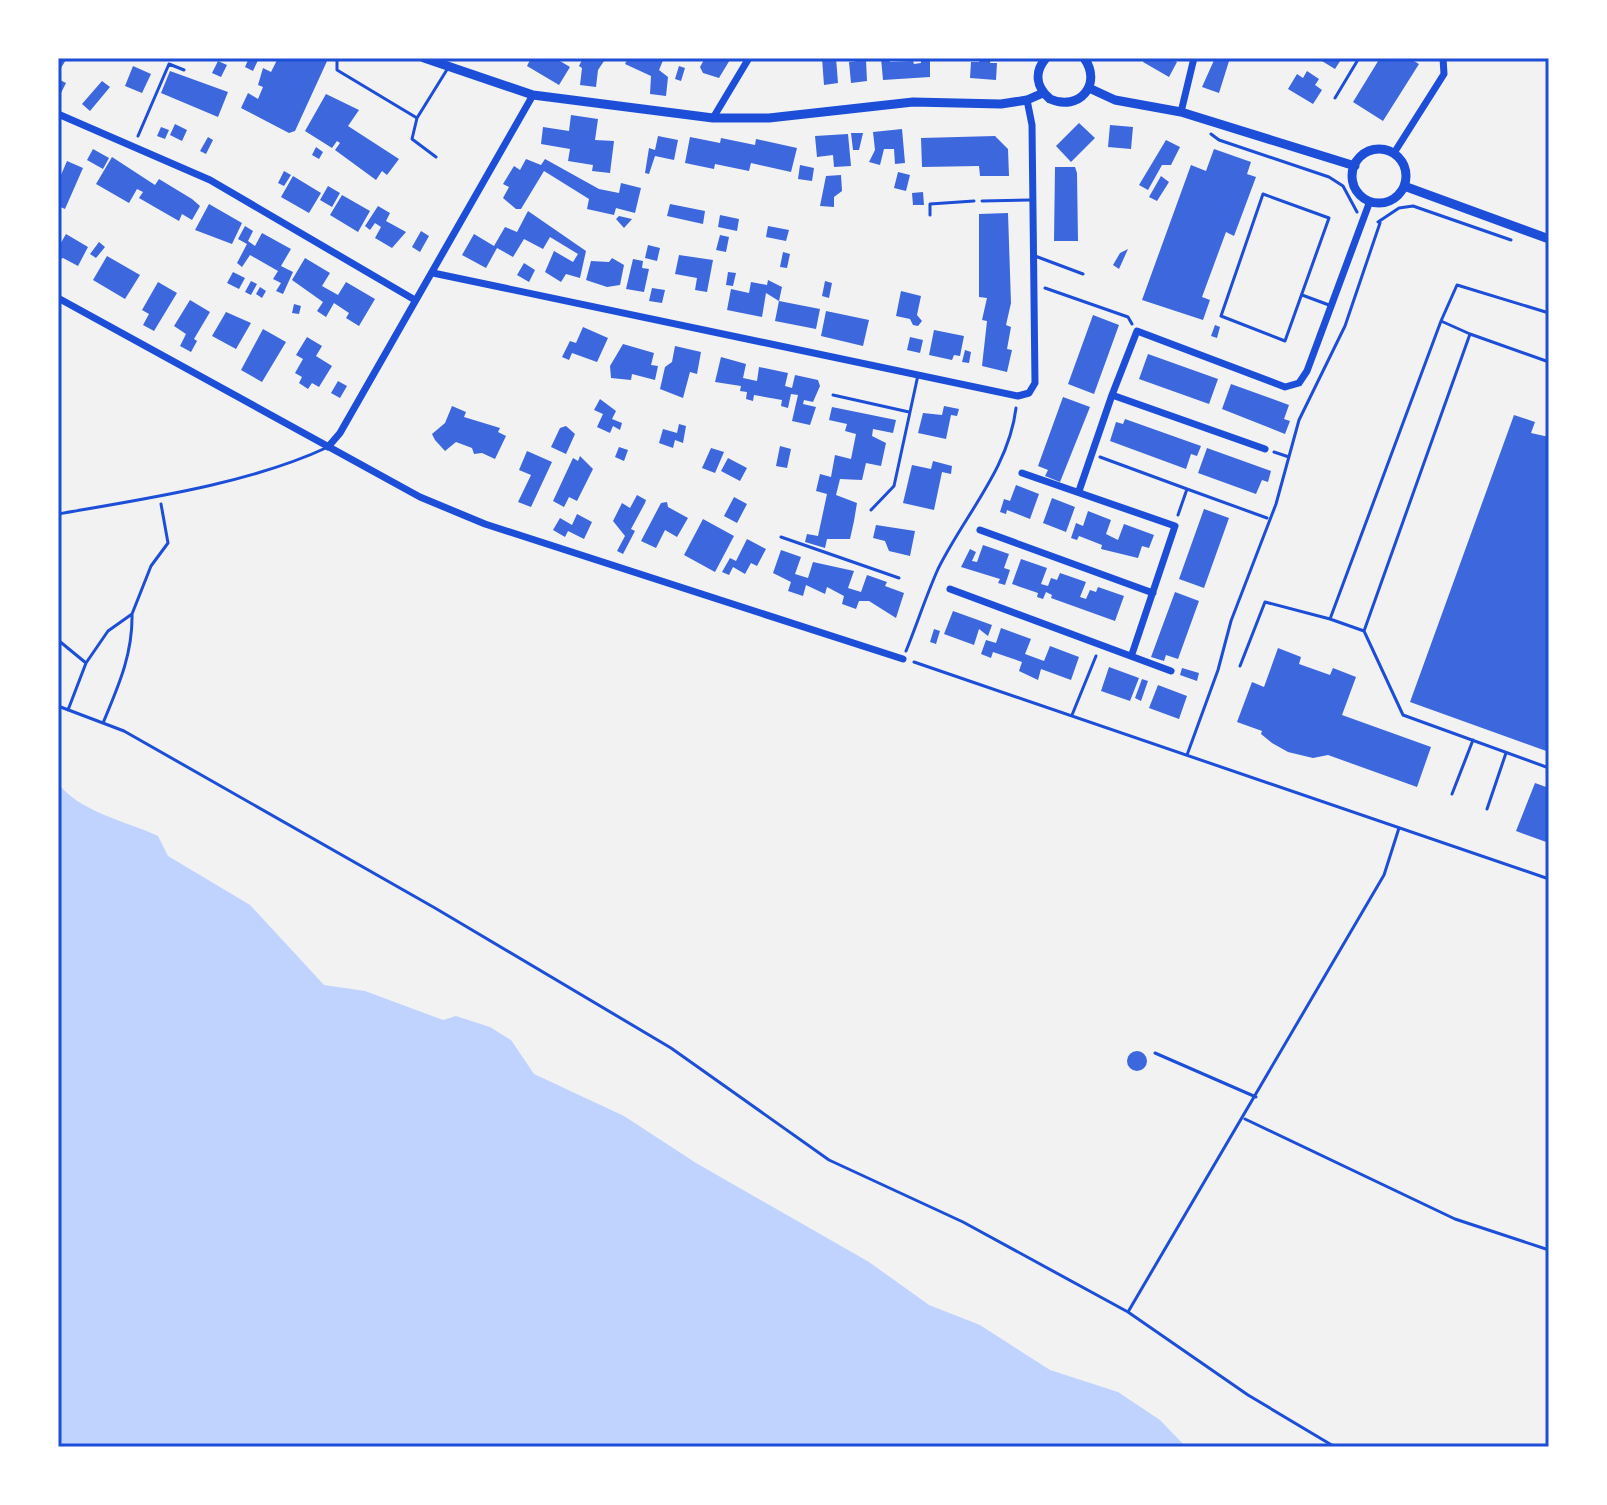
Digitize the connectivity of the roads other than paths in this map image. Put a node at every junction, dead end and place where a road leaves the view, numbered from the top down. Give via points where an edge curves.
1 (337, 58) edge
2 (424, 58) edge
3 (749, 58) edge
4 (1046, 58) edge
5 (1084, 58) edge
6 (1194, 58) edge
7 (1359, 58) edge
8 (1443, 58) edge
9 (451, 63) edge
10 (1089, 88) junction
11 (1043, 93) junction
12 (533, 95) junction
13 (1335, 98) dead end
14 (1027, 100) junction
15 (1181, 112) junction
16 (58, 114) edge
17 (417, 118) junction
18 (713, 118) junction
19 (1394, 153) junction
20 (436, 157) dead end
21 (1355, 166) junction
22 (1404, 186) junction
23 (1033, 200) junction
24 (982, 201) road end
25 (1370, 201) junction
26 (1549, 239) edge
27 (1035, 256) junction
28 (433, 273) junction
29 (1083, 274) dead end
30 (1302, 295) junction
31 (58, 298) edge
32 (415, 300) junction
33 (1331, 306) junction
34 (1549, 313) edge
35 (1441, 321) junction
36 (1470, 334) junction
37 (1549, 362) edge
38 (918, 375) junction
39 (833, 395) dead end
40 (1112, 395) junction
41 (909, 412) junction
42 (328, 447) junction
43 (1265, 449) road end
44 (1022, 473) dead end
45 (1079, 491) junction
46 (871, 510) dead end
47 (58, 514) edge
48 (980, 530) dead end
49 (950, 589) dead end
50 (1153, 593) junction
51 (1330, 619) junction
52 (1364, 631) junction
53 (1132, 654) junction
54 (903, 659) road end
55 (1240, 666) dead end
56 (1171, 671) dead end
57 (1473, 740) junction
58 (1506, 753) junction
59 (1549, 768) edge
60 (1452, 794) dead end
61 (1487, 809) dead end

1 - 17 lane via 337,70
2 - 9 street
3 - 18 street
4 - 11 street via 1038,71
5 - 10 street via 1092,77
6 - 15 street
7 - 13 lane
8 - 19 street via 1444,74
9 - 12 street
9 - 17 lane
10 - 11 street via 1067,104
10 - 15 street via 1115,100
11 - 14 street
12 - 18 street
12 - 28 street
14 - 18 street via 913,102 769,118
14 - 23 street
15 - 21 street
16 - 32 street via 210,180
17 - 20 lane via 412,139
19 - 21 street via 1376,149
19 - 22 street via 1405,167
21 - 25 street via 1353,182
22 - 25 street via 1386,202
22 - 26 street
23 - 24 lane
23 - 27 street
25 - 33 street
27 - 29 lane
27 - 38 street via 1035,383 1029,393 1018,396
28 - 32 street
28 - 38 street
30 - 30 lane via 1329,218 1263,194 1221,316 1285,341
30 - 33 lane
31 - 42 street
32 - 42 street
33 - 40 street via 1299,383 1285,387 1137,331
34 - 35 lane via 1457,285
35 - 36 lane
35 - 51 lane
36 - 37 lane
36 - 52 lane
38 - 41 lane
39 - 41 lane
40 - 43 street
40 - 45 street
41 - 46 lane via 894,486
42 - 47 lane via 298,460 159,496
42 - 54 street via 420,497 485,524
44 - 45 street
45 - 50 street via 1175,526
48 - 50 street
49 - 53 street
50 - 53 street
51 - 52 lane
51 - 55 lane via 1265,602
52 - 57 lane via 1403,715
53 - 56 street
57 - 58 lane
57 - 60 lane
58 - 59 lane
58 - 61 lane

